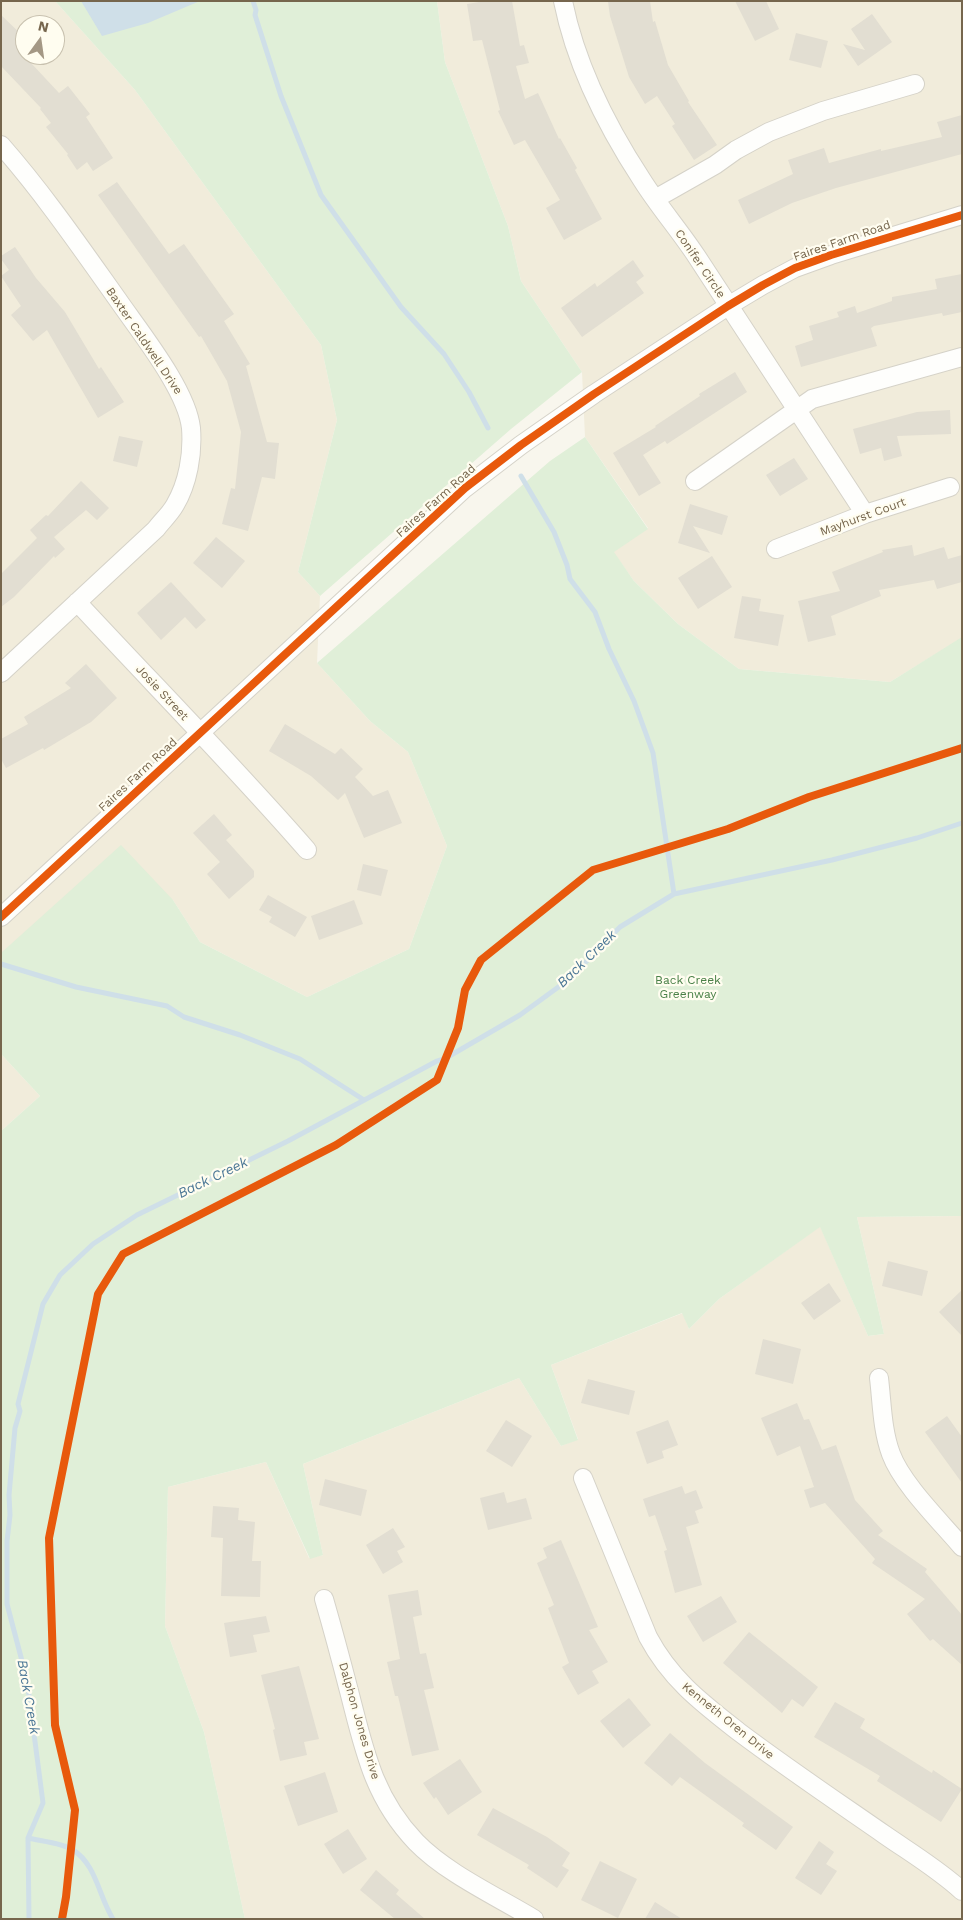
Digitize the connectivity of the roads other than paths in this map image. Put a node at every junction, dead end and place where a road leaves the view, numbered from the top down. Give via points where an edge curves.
1 (563, 1) edge
2 (915, 84) dead end
3 (1, 146) edge
4 (656, 199) junction
5 (962, 215) edge
6 (728, 306) junction
7 (962, 357) edge
8 (796, 409) junction
9 (695, 480) dead end
10 (950, 487) dead end
11 (865, 514) junction
12 (776, 549) dead end
13 (77, 602) junction
14 (1, 673) edge
15 (200, 734) junction
16 (307, 850) dead end
17 (1, 917) edge
18 (879, 1378) dead end
19 (583, 1478) dead end
20 (962, 1547) edge
21 (324, 1599) dead end
22 (962, 1890) edge
23 (534, 1919) edge

1 - 4 street, Conifer Circle via 568,27 592,93
2 - 4 street via 823,111 768,132
3 - 13 street, Baxter Caldwell Drive via 69,231 148,344 185,404 191,427 187,478 175,505 156,529
4 - 6 street, Conifer Circle
5 - 6 street, Faires Farm Road via 795,268
6 - 8 street, Conifer Circle
6 - 15 street, Faires Farm Road via 586,399 465,488
7 - 8 street via 812,399
8 - 9 street
8 - 11 street, Conifer Circle
10 - 11 street, Mayhurst Court
11 - 12 street, Mayhurst Court
13 - 14 street, Baxter Caldwell Drive
13 - 15 street, Josie Street
15 - 16 street, Josie Street
15 - 17 street, Faires Farm Road
18 - 20 street via 885,1433 892,1455 903,1476
19 - 22 street, Kenneth Oren Drive via 648,1637 674,1677 774,1758
21 - 23 street, Dalphon Jones Drive via 366,1754 382,1796 417,1842 441,1864

